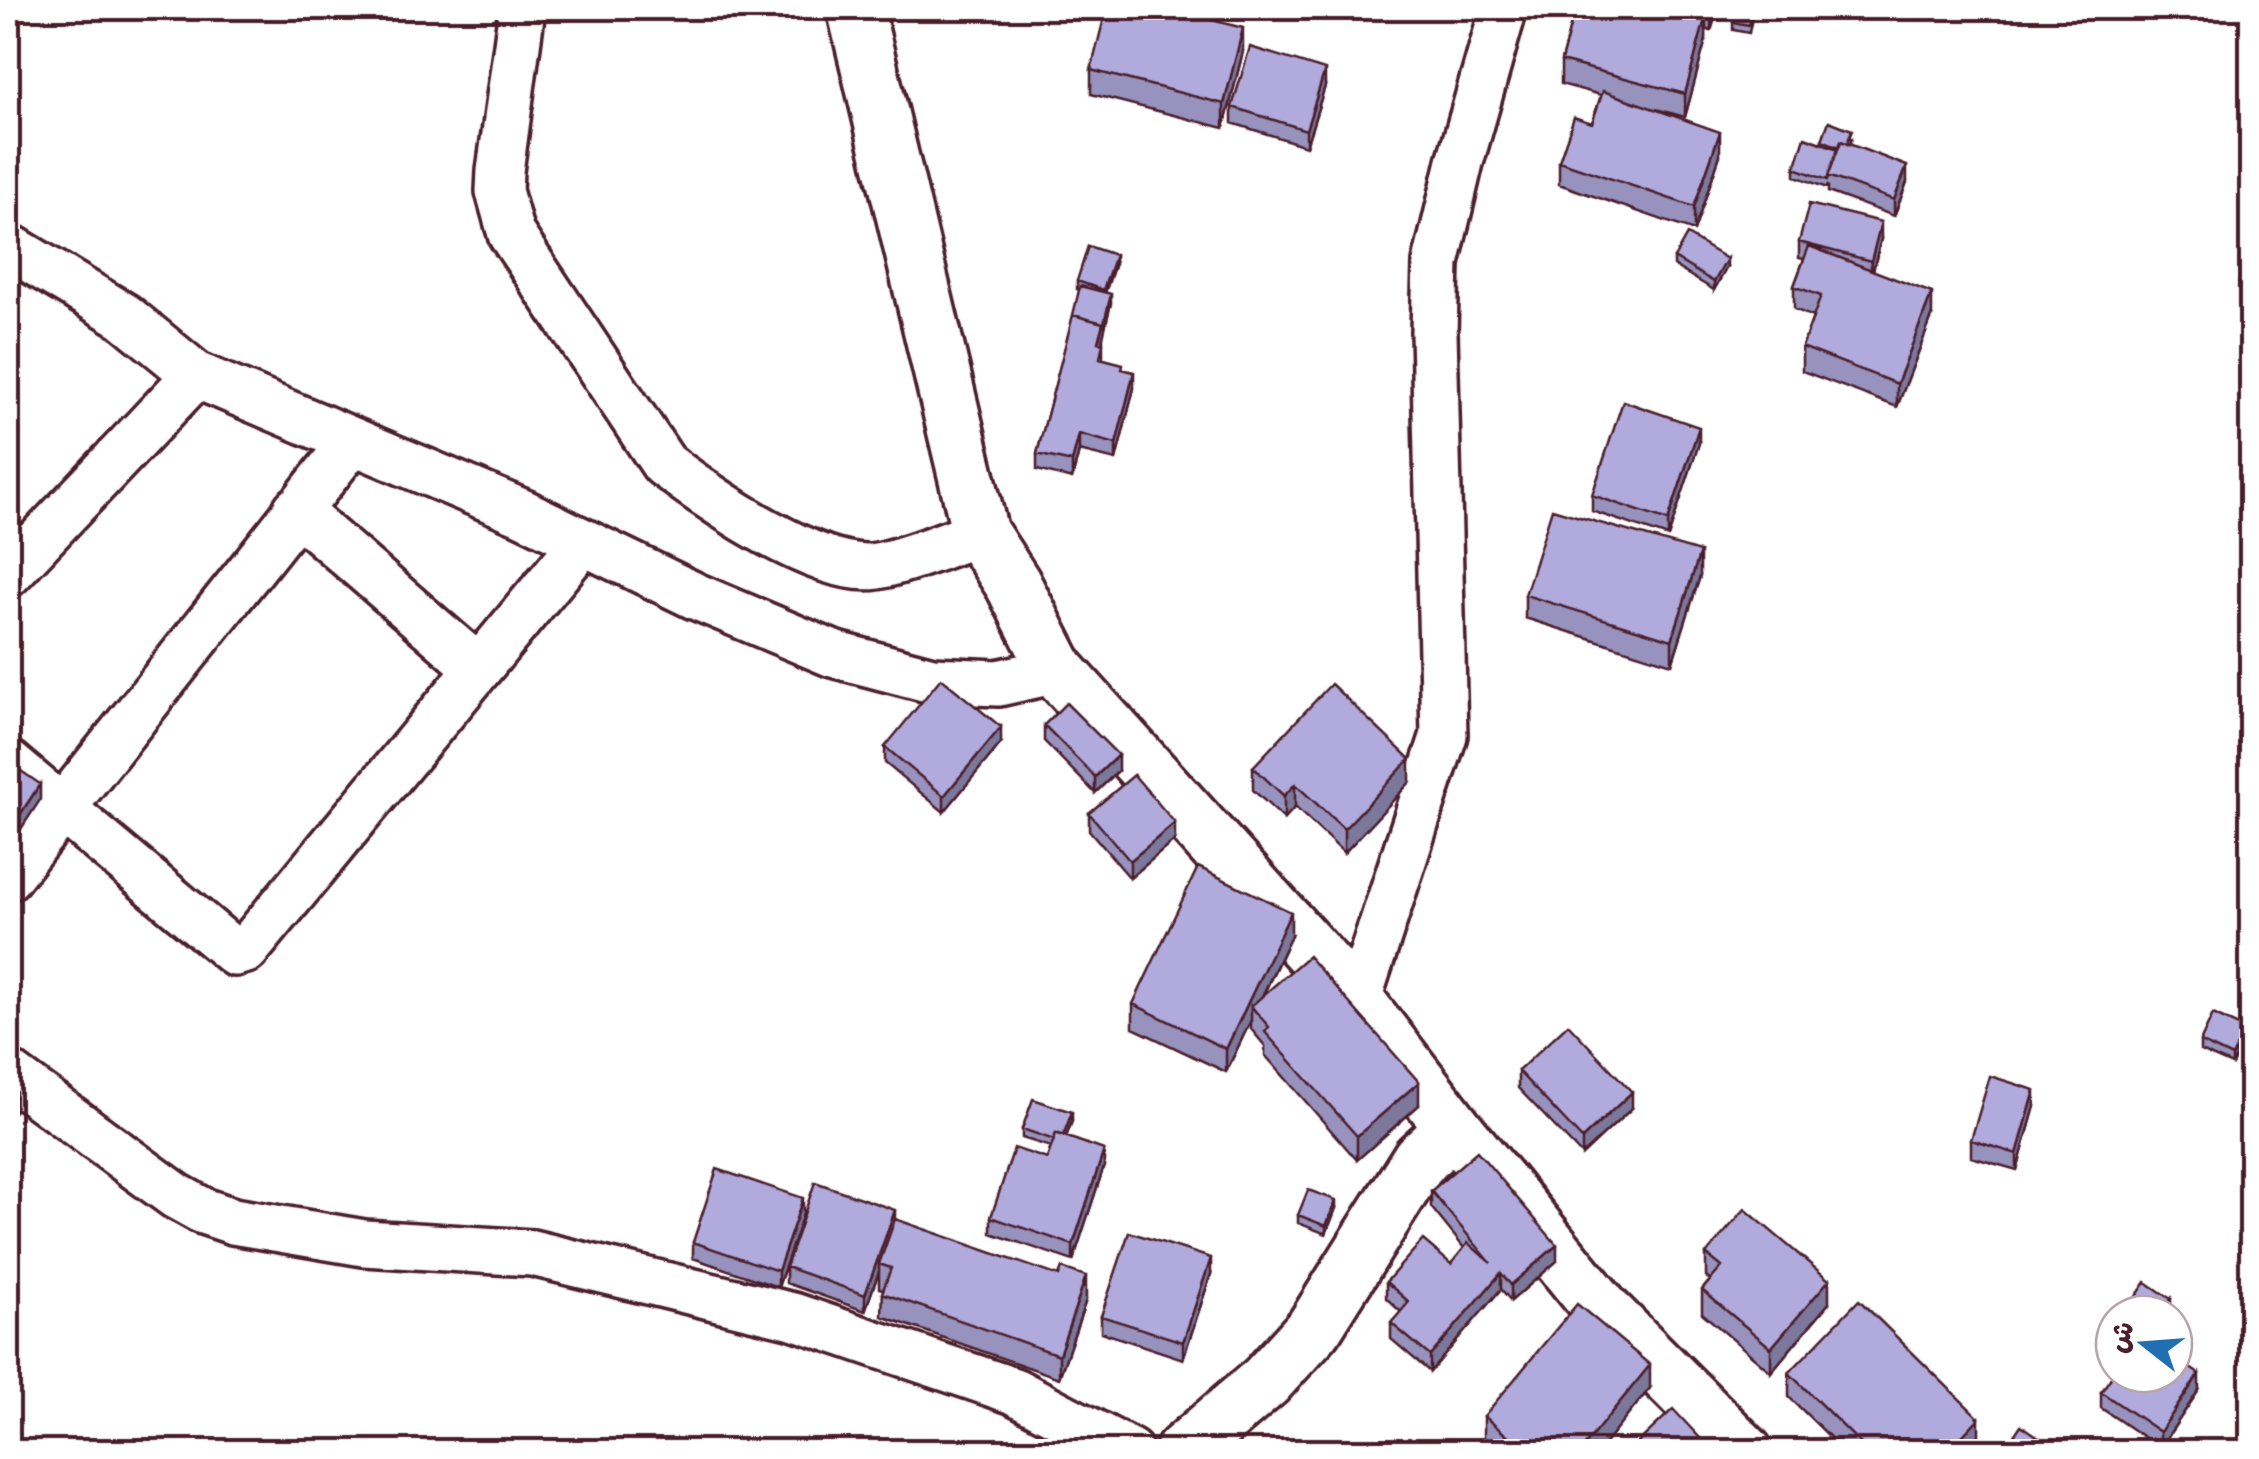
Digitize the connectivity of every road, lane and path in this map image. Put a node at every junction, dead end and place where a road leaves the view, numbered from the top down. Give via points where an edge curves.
1 (522, 8) edge
2 (854, 8) edge
3 (1504, 8) edge
4 (8, 246) edge
5 (196, 375) junction
6 (352, 442) junction
7 (296, 510) junction
8 (980, 533) junction
9 (583, 542) junction
10 (8, 574) edge
11 (478, 668) junction
12 (1057, 670) junction
13 (8, 763) edge
14 (60, 810) junction
15 (8, 877) edge
16 (1357, 1002) junction
17 (8, 1073) edge
18 (1454, 1128) junction
19 (1130, 1452) edge
20 (1182, 1452) edge
21 (1744, 1452) edge

1 - 8 street via 500,172 512,234 664,464 701,492 828,562 874,567
2 - 8 main road
3 - 16 street via 1436,263 1444,735
4 - 5 street via 124,316
5 - 6 street
5 - 10 street
6 - 7 street
6 - 9 street
7 - 11 street
7 - 14 street
8 - 12 main road
9 - 11 street
9 - 12 street via 832,654 932,680 998,683
11 - 14 street via 246,950 235,953
12 - 16 main road
13 - 14 street
14 - 15 street
16 - 18 main road
17 - 19 street via 176,1196 232,1221 364,1243 532,1252 793,1316 1014,1390
18 - 20 main road via 1420,1159 1314,1328 1266,1382
18 - 21 main road via 1603,1312

